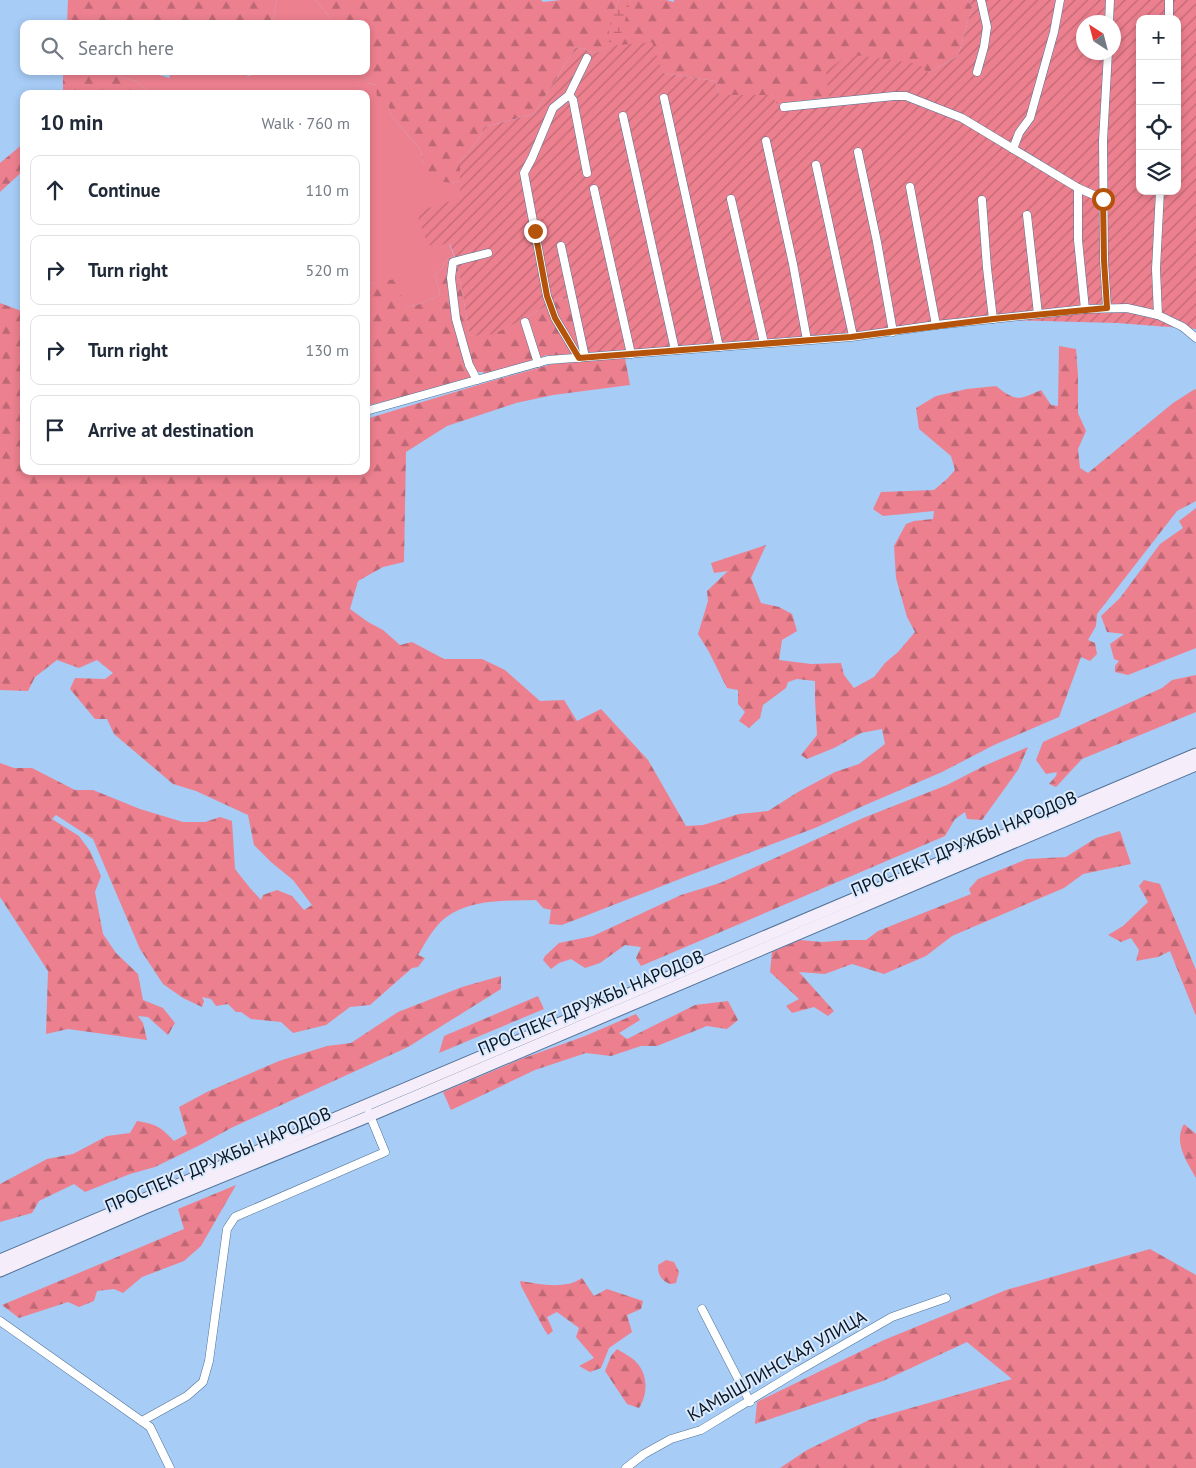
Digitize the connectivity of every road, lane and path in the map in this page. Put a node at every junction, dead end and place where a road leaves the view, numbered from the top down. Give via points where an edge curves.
1 (981, 0) edge
2 (1060, 0) edge
3 (1110, 0) edge
4 (1169, 0) edge
5 (1109, 15) edge
6 (1169, 15) edge
7 (587, 58) dead end
8 (1108, 60) edge
9 (977, 72) dead end
10 (569, 95) junction
11 (664, 98) dead end
12 (784, 107) dead end
13 (623, 116) dead end
14 (766, 142) dead end
15 (1013, 149) junction
16 (858, 152) dead end
17 (816, 165) dead end
18 (587, 173) dead end
19 (910, 187) dead end
20 (1078, 188) junction
21 (594, 189) dead end
22 (1160, 195) edge
23 (731, 199) dead end
24 (1103, 199) junction
25 (982, 200) dead end
26 (1027, 215) dead end
27 (561, 246) dead end
28 (488, 253) dead end
29 (1107, 308) junction
30 (1085, 309) junction
31 (1038, 314) junction
32 (1158, 315) junction
33 (993, 319) junction
34 (525, 322) dead end
35 (936, 326) junction
36 (893, 332) junction
37 (853, 336) junction
38 (1196, 338) edge
39 (807, 340) junction
40 (764, 343) junction
41 (719, 347) junction
42 (675, 350) junction
43 (631, 354) junction
44 (582, 358) junction
45 (538, 363) junction
46 (477, 380) junction
47 (370, 410) edge
48 (1196, 754) edge
49 (1196, 765) edge
50 (368, 1110) junction
51 (0, 1260) edge
52 (0, 1271) edge
53 (946, 1298) dead end
54 (702, 1309) dead end
55 (0, 1321) edge
56 (750, 1402) junction
57 (142, 1421) junction
58 (170, 1468) edge
59 (626, 1468) edge

1 - 9 street via 987,27
2 - 15 street via 1030,118
3 - 5 street
4 - 6 street
7 - 10 street
8 - 24 street
10 - 18 street via 573,100
10 - 44 street via 553,108 524,173 547,296 555,318
11 - 41 street
12 - 15 street via 906,96 962,118
13 - 42 street
14 - 39 street
15 - 20 street
16 - 36 street
17 - 37 street
19 - 35 street
20 - 24 street
20 - 30 street via 1078,240
21 - 43 street
22 - 32 street via 1156,270
23 - 40 street
24 - 29 street
25 - 33 street
26 - 31 street
27 - 44 street
28 - 46 street via 453,262 450,278 456,319 469,365
29 - 30 street
29 - 32 street via 1127,308
30 - 31 street
31 - 33 street
32 - 38 street via 1183,327
33 - 35 street
34 - 45 street
35 - 36 street
36 - 37 street
37 - 39 street
39 - 40 street
40 - 41 street
41 - 42 street
42 - 43 street
43 - 44 street
44 - 45 street
45 - 46 street
46 - 47 street
48 - 50 main road, ПРОСПЕКТ ДРУЖБЫ НАРОДОВ
49 - 50 main road, ПРОСПЕКТ ДРУЖБЫ НАРОДОВ
50 - 51 main road, ПРОСПЕКТ ДРУЖБЫ НАРОДОВ
50 - 52 main road, ПРОСПЕКТ ДРУЖБЫ НАРОДОВ
50 - 57 street via 385,1152 235,1217 227,1229 209,1361 203,1382 187,1396
53 - 56 street, КАМЫШЛИНСКАЯ УЛИЦА via 892,1317
54 - 56 street
55 - 57 street
56 - 59 street, КАМЫШЛИНСКАЯ УЛИЦА via 701,1430 671,1439
57 - 58 street via 150,1427

